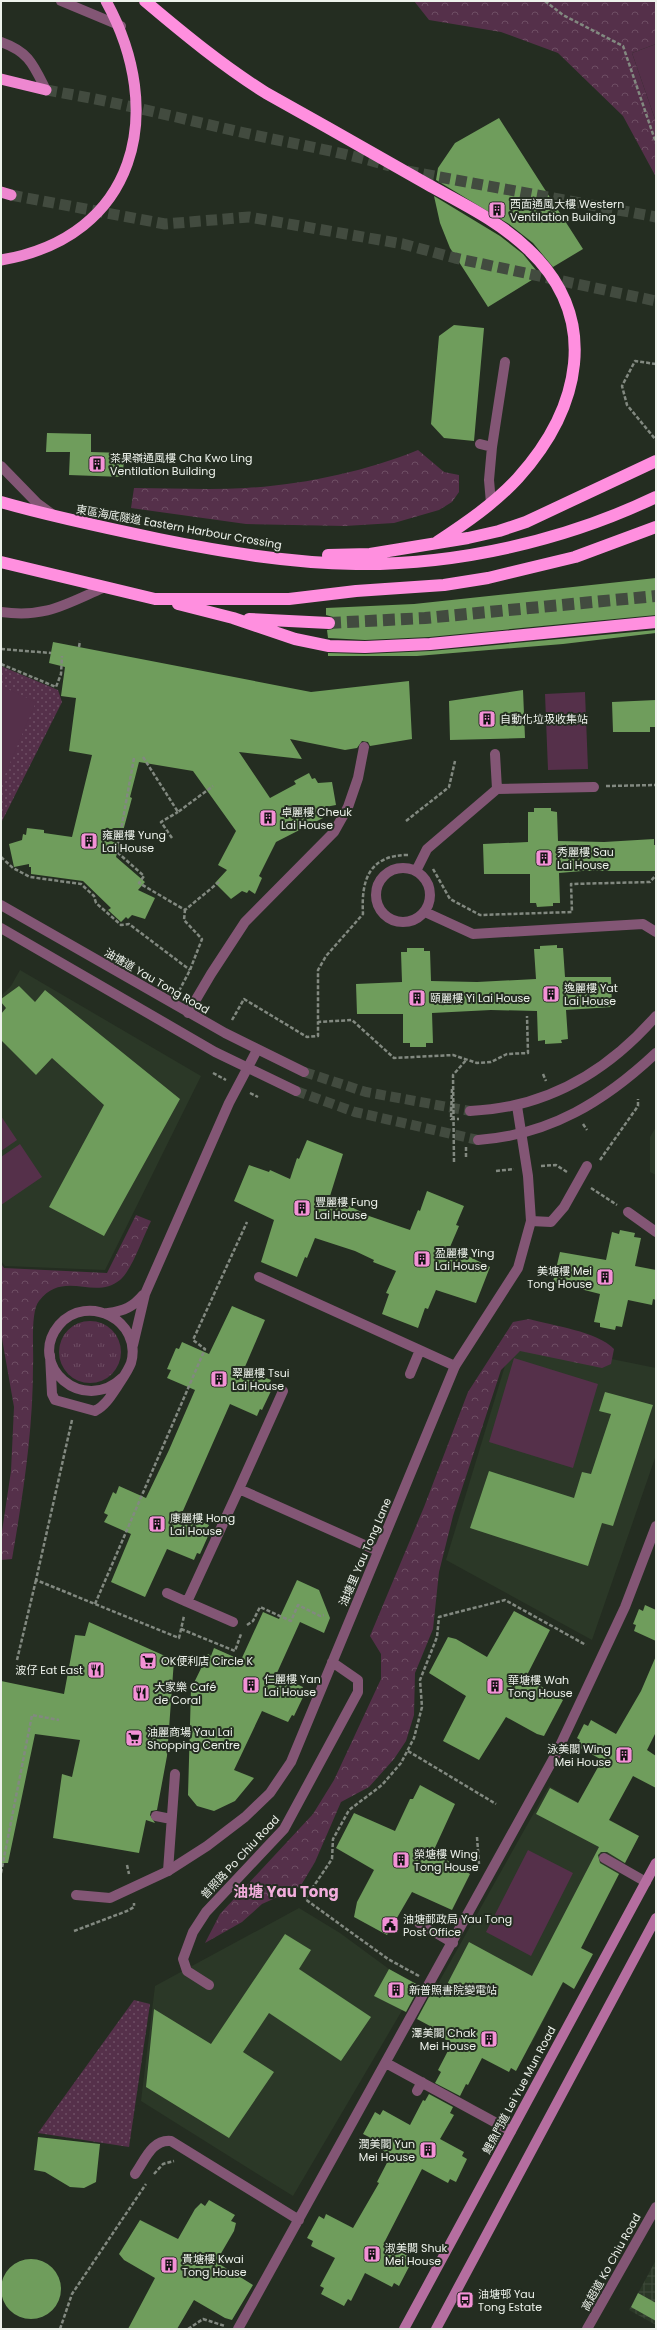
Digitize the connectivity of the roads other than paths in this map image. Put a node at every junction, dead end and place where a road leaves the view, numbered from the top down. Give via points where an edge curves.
1 (61, 1) edge
2 (106, 1) edge
3 (145, 1) edge
4 (122, 26) dead end
5 (1, 42) edge
6 (1, 79) edge
7 (46, 90) joint
8 (1, 260) edge
9 (505, 362) dead end
10 (480, 444) dead end
11 (492, 447) junction
12 (656, 461) edge
13 (1, 466) edge
14 (656, 497) edge
15 (1, 502) edge
16 (491, 503) junction
17 (62, 519) junction
18 (656, 527) edge
19 (437, 542) junction
20 (233, 553) junction
21 (1, 562) edge
22 (103, 588) junction
23 (155, 598) junction
24 (1, 612) edge
25 (233, 618) junction
26 (656, 622) edge
27 (328, 623) tunnel mouth
28 (364, 747) dead end
29 (494, 754) dead end
30 (594, 787) road end
31 (497, 789) junction
32 (416, 871) junction
33 (1, 905) edge
34 (425, 912) junction
35 (1, 928) edge
36 (656, 932) edge
37 (188, 1013) junction
38 (656, 1016) edge
39 (257, 1050) junction
40 (656, 1053) edge
41 (247, 1069) junction
42 (304, 1072) tunnel mouth
43 (296, 1091) tunnel mouth
44 (518, 1106) junction
45 (470, 1111) tunnel mouth
46 (522, 1134) junction
47 (478, 1140) tunnel mouth
48 (592, 1165) road end
49 (628, 1212) dead end
50 (531, 1221) junction
51 (656, 1232) edge
52 (259, 1277) dead end
53 (145, 1294) junction
54 (108, 1313) junction
55 (132, 1347) junction
56 (420, 1350) junction
57 (50, 1355) junction
58 (455, 1366) junction
59 (410, 1374) dead end
60 (123, 1377) junction
61 (283, 1391) dead end
62 (239, 1489) junction
63 (656, 1526) edge
64 (378, 1551) junction
65 (167, 1593) dead end
66 (187, 1602) junction
67 (233, 1622) dead end
68 (332, 1662) junction
69 (175, 1774) dead end
70 (156, 1816) dead end
71 (171, 1818) junction
72 (604, 1858) dead end
73 (656, 1863) edge
74 (168, 1871) junction
75 (646, 1882) junction
76 (76, 1895) dead end
77 (656, 1918) edge
78 (419, 1923) dead end
79 (453, 1943) junction
80 (209, 1985) dead end
81 (386, 2063) junction
82 (511, 2131) junction
83 (135, 2174) dead end
84 (656, 2207) edge
85 (299, 2220) junction
86 (238, 2329) edge
87 (404, 2329) edge
88 (436, 2329) edge
89 (588, 2329) edge

1 - 4 street
2 - 8 highway via 127,49 136,94 134,136 123,174 107,201 76,231 60,242 41,250
3 - 16 highway via 227,67 266,93 508,232 529,250 546,271 560,292 573,330 575,357 571,388 560,416 540,450 518,478
5 - 7 street via 16,47 31,59
6 - 7 highway
9 - 11 street
10 - 11 street
11 - 16 street via 489,480
12 - 19 highway via 526,522 468,538
13 - 17 street via 37,503
14 - 20 highway, 東區海底隧道 Eastern Harbour Crossing via 567,532 491,551 441,559 354,564 278,560
15 - 17 highway, 東區海底隧道 Eastern Harbour Crossing
16 - 19 highway
17 - 20 highway, 東區海底隧道 Eastern Harbour Crossing
18 - 23 highway via 618,543 532,569 444,585 289,599
19 - 20 highway via 370,554
21 - 22 highway via 58,574
22 - 23 highway
22 - 24 street via 41,614
23 - 25 highway
25 - 26 highway via 295,639 329,646 364,647 430,644
25 - 27 highway
28 - 37 street via 358,778 348,807 334,832 245,922
29 - 31 street
30 - 31 street
31 - 32 street via 427,850
32 - 34 street via 428,885 431,894
32 - 34 street via 398,868 383,876 378,883 376,901 379,909 392,921 410,922
33 - 37 street, 油塘道 Yau Tong Road
34 - 36 street via 473,934 643,924
35 - 41 street
37 - 39 street, 油塘道 Yau Tong Road
38 - 44 street via 596,1072 553,1094
39 - 41 street
39 - 42 street, 油塘道 Yau Tong Road
40 - 46 street via 628,1078 591,1105 563,1120
41 - 43 street
41 - 53 street via 229,1103
44 - 45 street
44 - 46 street, 油塘里 Yau Tong Lane
46 - 47 street
46 - 50 street, 油塘里 Yau Tong Lane
48 - 50 street via 551,1222
49 - 51 street
50 - 58 street, 油塘里 Yau Tong Lane via 518,1268
52 - 56 street
53 - 54 street via 126,1310
53 - 55 street
54 - 55 street via 128,1332
54 - 57 street via 95,1310 81,1311 69,1316 52,1338
55 - 60 street via 131,1363
56 - 58 street
56 - 59 street
57 - 60 street via 60,1378 80,1390 104,1390
57 - 60 street via 52,1394 54,1400 60,1403 95,1411 108,1400
58 - 64 street, 油塘里 Yau Tong Lane
61 - 62 street
62 - 64 street
62 - 66 street
63 - 79 street via 622,1613 556,1754
64 - 68 street, 油塘里 Yau Tong Lane
65 - 66 street
66 - 67 street
68 - 74 street, 油塘里 Yau Tong Lane via 292,1762 270,1793 245,1817
68 - 80 street, 普照路 Po Chiu Road via 358,1680 358,1692 284,1829 206,1912 192,1932 182,1959 187,1971
69 - 71 street
70 - 71 street
71 - 74 street
72 - 75 street
73 - 75 main road, 鯉魚門道 Lei Yue Mun Road
74 - 76 street, 油塘里 Yau Tong Lane via 110,1898
75 - 82 main road, 鯉魚門道 Lei Yue Mun Road
77 - 88 main road
78 - 79 street
79 - 81 street
81 - 82 street via 420,2087
81 - 85 street
82 - 87 main road, 鯉魚門道 Lei Yue Mun Road
83 - 85 street via 154,2145 163,2140 171,2141
84 - 89 street, 高超道 Ko Chiu Road
85 - 86 street

